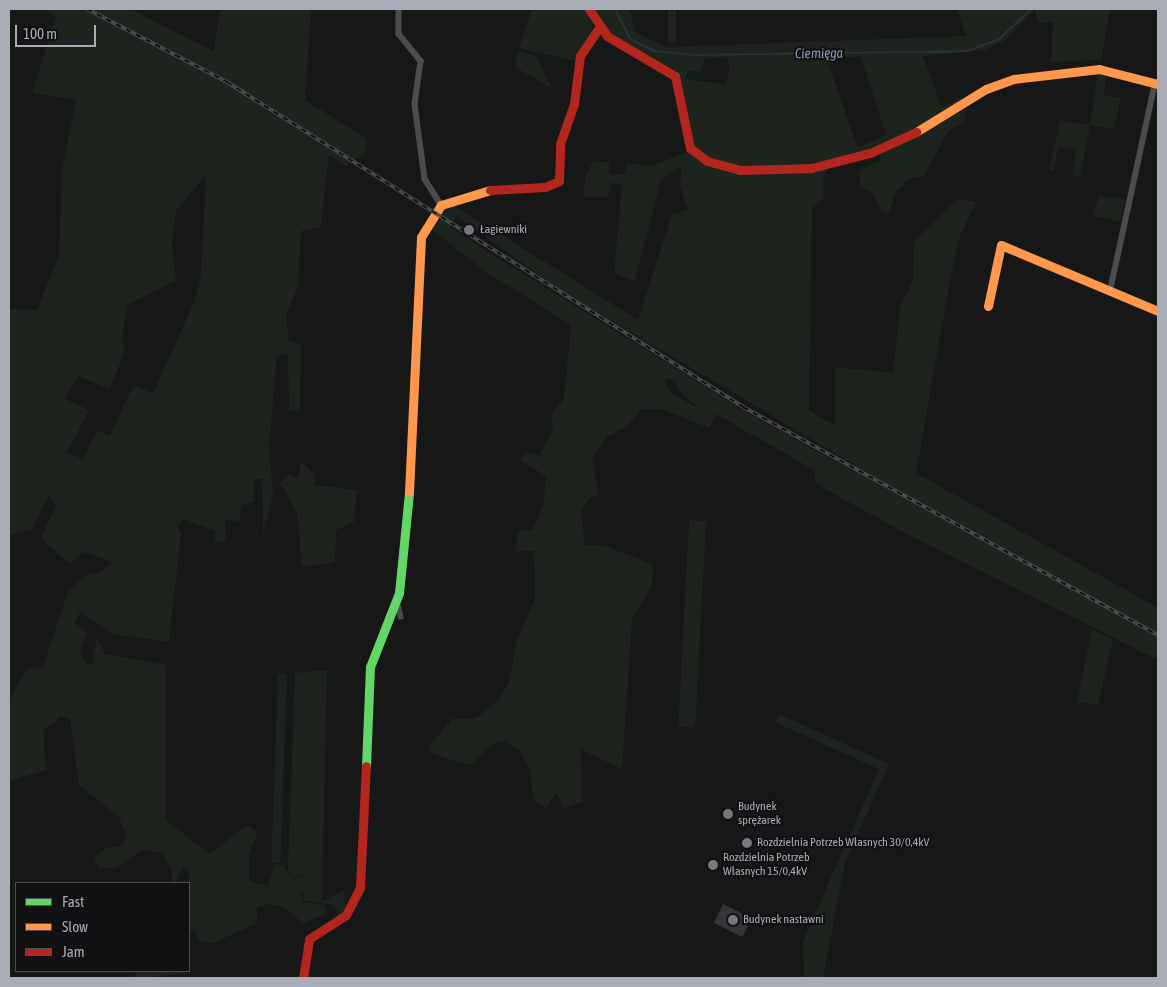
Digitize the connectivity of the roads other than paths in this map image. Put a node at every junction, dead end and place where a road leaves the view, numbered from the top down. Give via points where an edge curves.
1 (399, 9) edge
2 (589, 9) edge
3 (599, 28) junction
4 (1157, 84) edge
5 (441, 205) junction
6 (1110, 291) junction
7 (988, 306) dead end
8 (1158, 311) edge
9 (397, 600) junction
10 (401, 617) dead end
11 (303, 978) edge

1 - 5 street via 400,34 420,61 415,104 425,179
2 - 3 street
3 - 4 street via 673,73 685,137 693,151 715,164 751,171 811,168 870,153 908,136 986,89 1014,79 1099,69
3 - 5 street via 580,56 574,104 560,144 560,181 545,187 486,190
4 - 6 street
5 - 9 street via 421,237 411,478
6 - 7 street via 1001,245
6 - 8 street
9 - 10 street
9 - 11 street via 370,667 359,893 346,915 310,939

